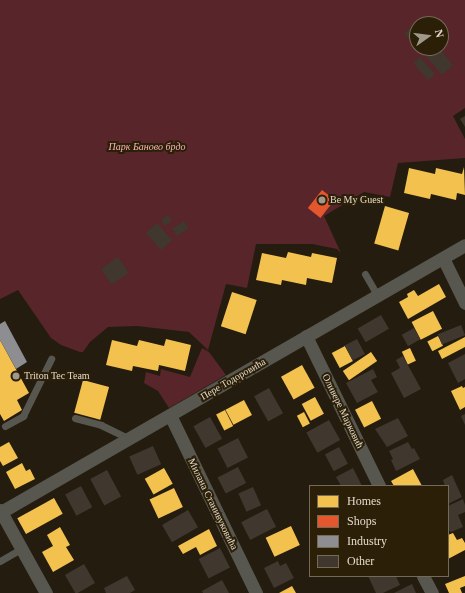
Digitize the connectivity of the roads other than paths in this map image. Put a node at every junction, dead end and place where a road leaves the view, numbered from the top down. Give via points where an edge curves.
1 (465, 245) edge
2 (443, 258) junction
3 (365, 274) dead end
4 (377, 295) junction
5 (465, 303) edge
6 (306, 336) junction
7 (51, 359) dead end
8 (170, 415) junction
9 (75, 418) dead end
10 (5, 426) dead end
11 (128, 438) junction
12 (380, 485) edge
13 (0, 511) edge
14 (21, 549) junction
15 (0, 561) edge
16 (424, 577) edge
17 (46, 593) edge
18 (256, 593) edge
19 (432, 593) edge

1 - 2 street, Пере Тодоровића
2 - 4 street, Пере Тодоровића
2 - 5 street
3 - 4 lane
4 - 6 street, Пере Тодоровића
6 - 8 street, Пере Тодоровића
6 - 12 street, Оливере Марковић
7 - 10 lane via 23,416
8 - 11 street, Пере Тодоровића
8 - 18 street, Милана Станивуковића
9 - 11 lane via 101,425
11 - 13 street, Пере Тодоровића
13 - 14 street
14 - 15 lane
14 - 17 street
16 - 19 street

